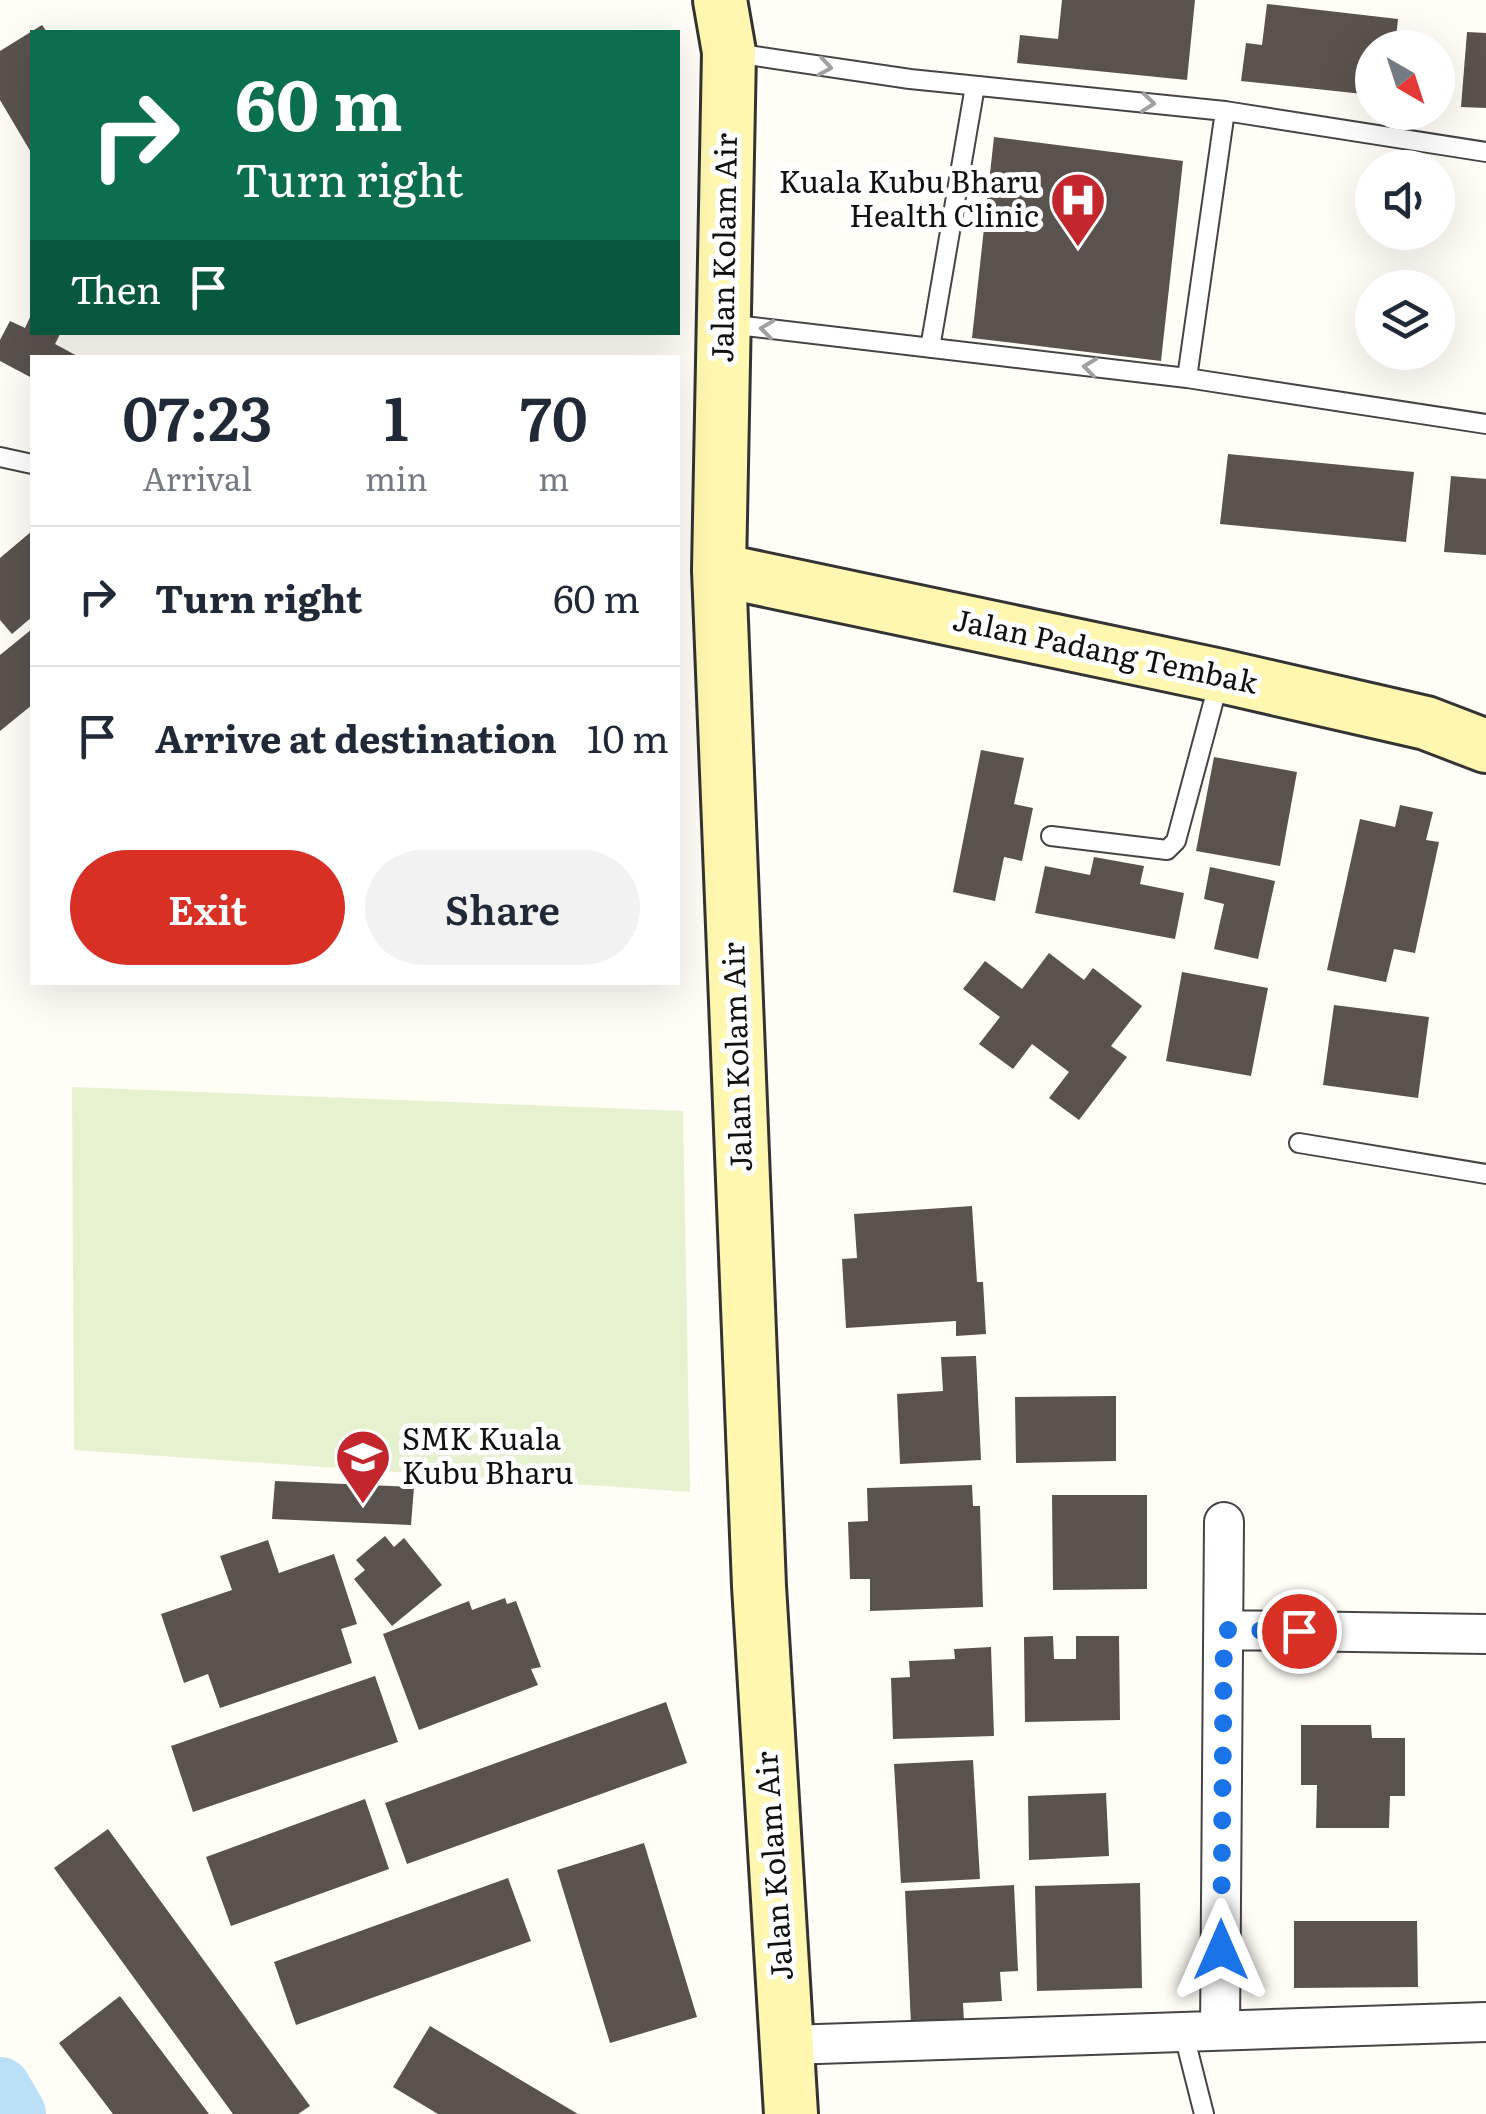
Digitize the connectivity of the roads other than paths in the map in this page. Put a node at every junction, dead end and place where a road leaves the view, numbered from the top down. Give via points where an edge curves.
1 (720, 0) edge
2 (729, 52) junction
3 (975, 86) junction
4 (1225, 111) junction
5 (1486, 152) edge
6 (724, 323) junction
7 (930, 348) junction
8 (1186, 378) junction
9 (1486, 424) edge
10 (0, 457) edge
11 (30, 464) edge
12 (720, 570) junction
13 (1221, 676) junction
14 (1486, 746) edge
15 (1050, 836) dead end
16 (1299, 1143) dead end
17 (1486, 1174) edge
18 (1224, 1522) dead end
19 (1224, 1630) junction
20 (1486, 1634) edge
21 (1486, 2022) edge
22 (1201, 2030) junction
23 (788, 2045) junction
24 (791, 2114) edge
25 (1204, 2114) edge

1 - 2 street, Jalan Kolam Air
2 -> 3 lane
2 - 6 street, Jalan Kolam Air
3 -> 4 lane
3 - 7 lane
4 - 5 lane
4 - 8 lane
7 -> 6 lane
6 - 12 street, Jalan Kolam Air
8 -> 7 lane
8 - 9 lane
10 - 11 lane
12 - 13 street, Jalan Padang Tembak
12 - 23 street, Jalan Kolam Air via 759,1586
13 - 14 street, Jalan Padang Tembak via 1426,723
13 - 15 lane via 1176,840 1167,850
16 - 17 lane
18 - 19 street
19 - 20 street
19 - 22 street
21 - 22 street
22 - 23 street
22 - 25 lane
23 - 24 street, Jalan Kolam Air

